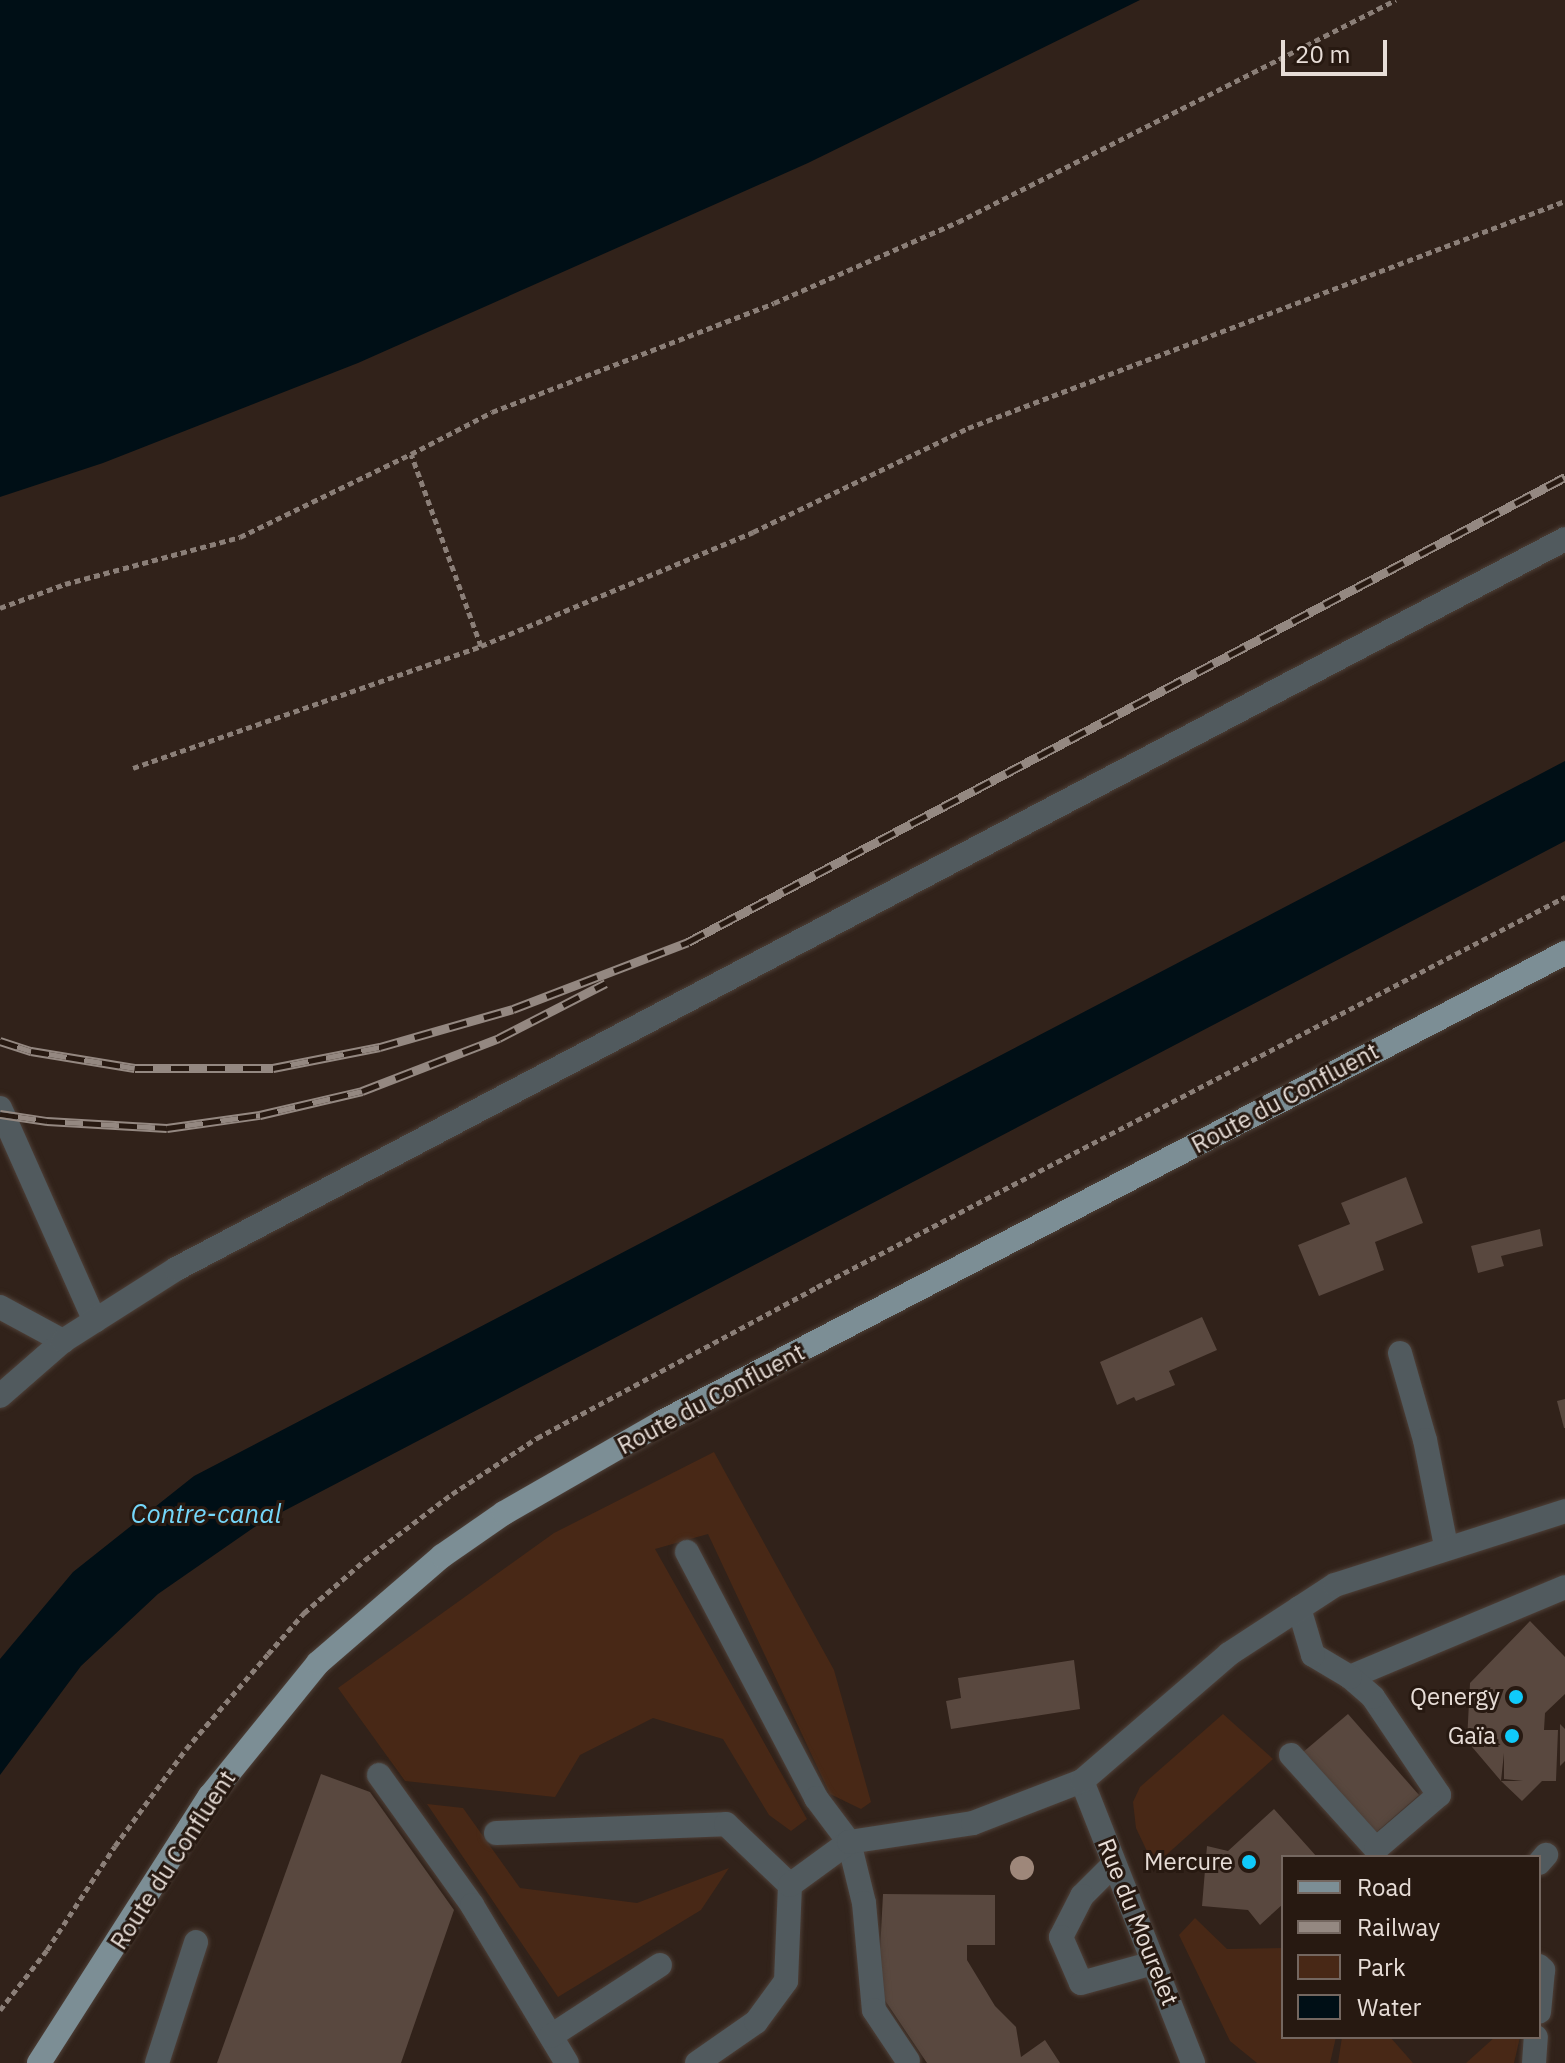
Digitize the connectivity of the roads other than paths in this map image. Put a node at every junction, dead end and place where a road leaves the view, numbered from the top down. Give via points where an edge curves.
1 (1565, 539) edge
2 (1565, 953) edge
3 (0, 1108) edge
4 (0, 1307) edge
5 (95, 1321) junction
6 (63, 1341) junction
7 (1400, 1353) dead end
8 (0, 1396) edge
9 (1565, 1511) edge
10 (1446, 1546) junction
11 (687, 1552) dead end
12 (1565, 1587) edge
13 (1299, 1608) junction
14 (1350, 1677) junction
15 (1291, 1755) dead end
16 (379, 1775) dead end
17 (1082, 1781) junction
18 (496, 1833) dead end
19 (849, 1842) junction
20 (1114, 1864) junction
21 (790, 1885) junction
22 (196, 1942) dead end
23 (1153, 1963) junction
24 (660, 1965) dead end
25 (1541, 1968) edge
26 (1541, 1991) edge
27 (551, 2036) junction
28 (1536, 2039) edge
29 (908, 2061) dead end
30 (39, 2063) edge
31 (157, 2063) edge
32 (567, 2063) edge
33 (697, 2063) edge
34 (1193, 2063) edge
35 (1534, 2063) edge

1 - 5 street via 176,1269
2 - 30 main road, Route du Confluent via 662,1422 504,1513 442,1556 318,1663 210,1796
3 - 5 street
4 - 6 street
5 - 6 street
6 - 8 street
7 - 10 street via 1425,1440
9 - 10 street
10 - 13 street via 1335,1585
11 - 19 street via 816,1798
12 - 14 street
13 - 14 street via 1313,1655
13 - 17 street via 1229,1654
14 - 15 street via 1373,1697 1439,1795 1376,1849
16 - 27 street via 472,1905
17 - 19 street via 973,1823
17 - 20 street, Rue du Mourelet
18 - 21 street via 726,1824
19 - 21 street
19 - 29 street via 864,1903 874,2010
20 - 23 street, Rue du Mourelet
20 - 23 street via 1082,1896 1061,1937 1081,1983
21 - 33 street via 786,1981 756,2022
22 - 31 street
23 - 34 street, Rue du Mourelet
24 - 27 street
25 - 26 street
27 - 32 street
28 - 35 street

